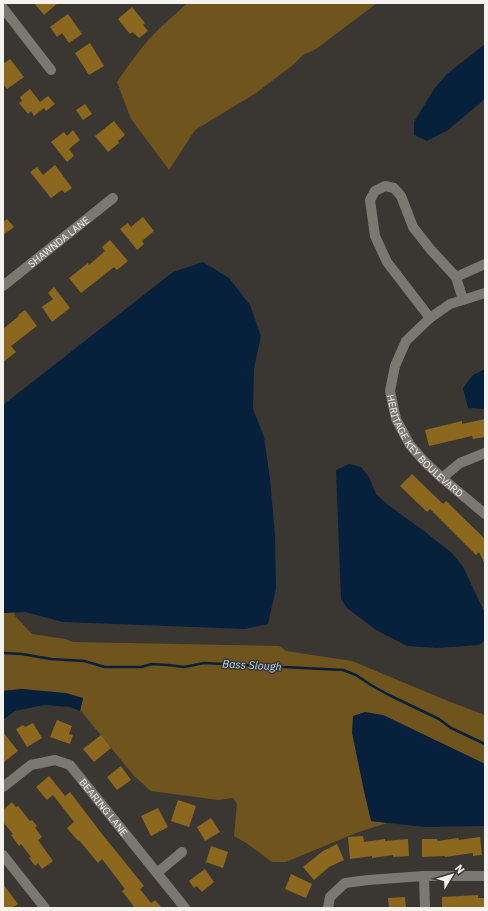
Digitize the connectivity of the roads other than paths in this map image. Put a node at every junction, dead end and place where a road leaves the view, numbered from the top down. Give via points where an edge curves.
1 (3, 8) edge
2 (51, 70) dead end
3 (113, 198) dead end
4 (485, 264) edge
5 (456, 277) junction
6 (3, 286) edge
7 (485, 293) edge
8 (463, 300) junction
9 (430, 318) junction
10 (485, 453) edge
11 (442, 478) junction
12 (485, 514) edge
13 (3, 787) edge
14 (182, 852) dead end
15 (3, 855) edge
16 (157, 873) junction
17 (424, 876) junction
18 (485, 876) edge
19 (45, 908) edge
20 (185, 908) edge
21 (328, 908) edge
22 (425, 908) edge

1 - 2 street
3 - 6 street, SHAWNDA LANE
4 - 5 street
5 - 8 street
5 - 9 street via 414,227 401,196 394,188 385,186 375,191 370,200 375,236 387,262
7 - 8 street, HERITAGE KEY BOULEVARD
8 - 9 street, HERITAGE KEY BOULEVARD via 450,304
9 - 11 street, HERITAGE KEY BOULEVARD via 406,341 395,366 390,391 396,419 410,445
10 - 11 street via 460,463
11 - 12 street, HERITAGE KEY BOULEVARD
13 - 16 street, BEARING LANE via 31,765 55,760 70,765
14 - 16 street
15 - 19 street
16 - 20 street, BEARING LANE
17 - 18 street
17 - 21 street via 345,883 330,897
17 - 22 street

